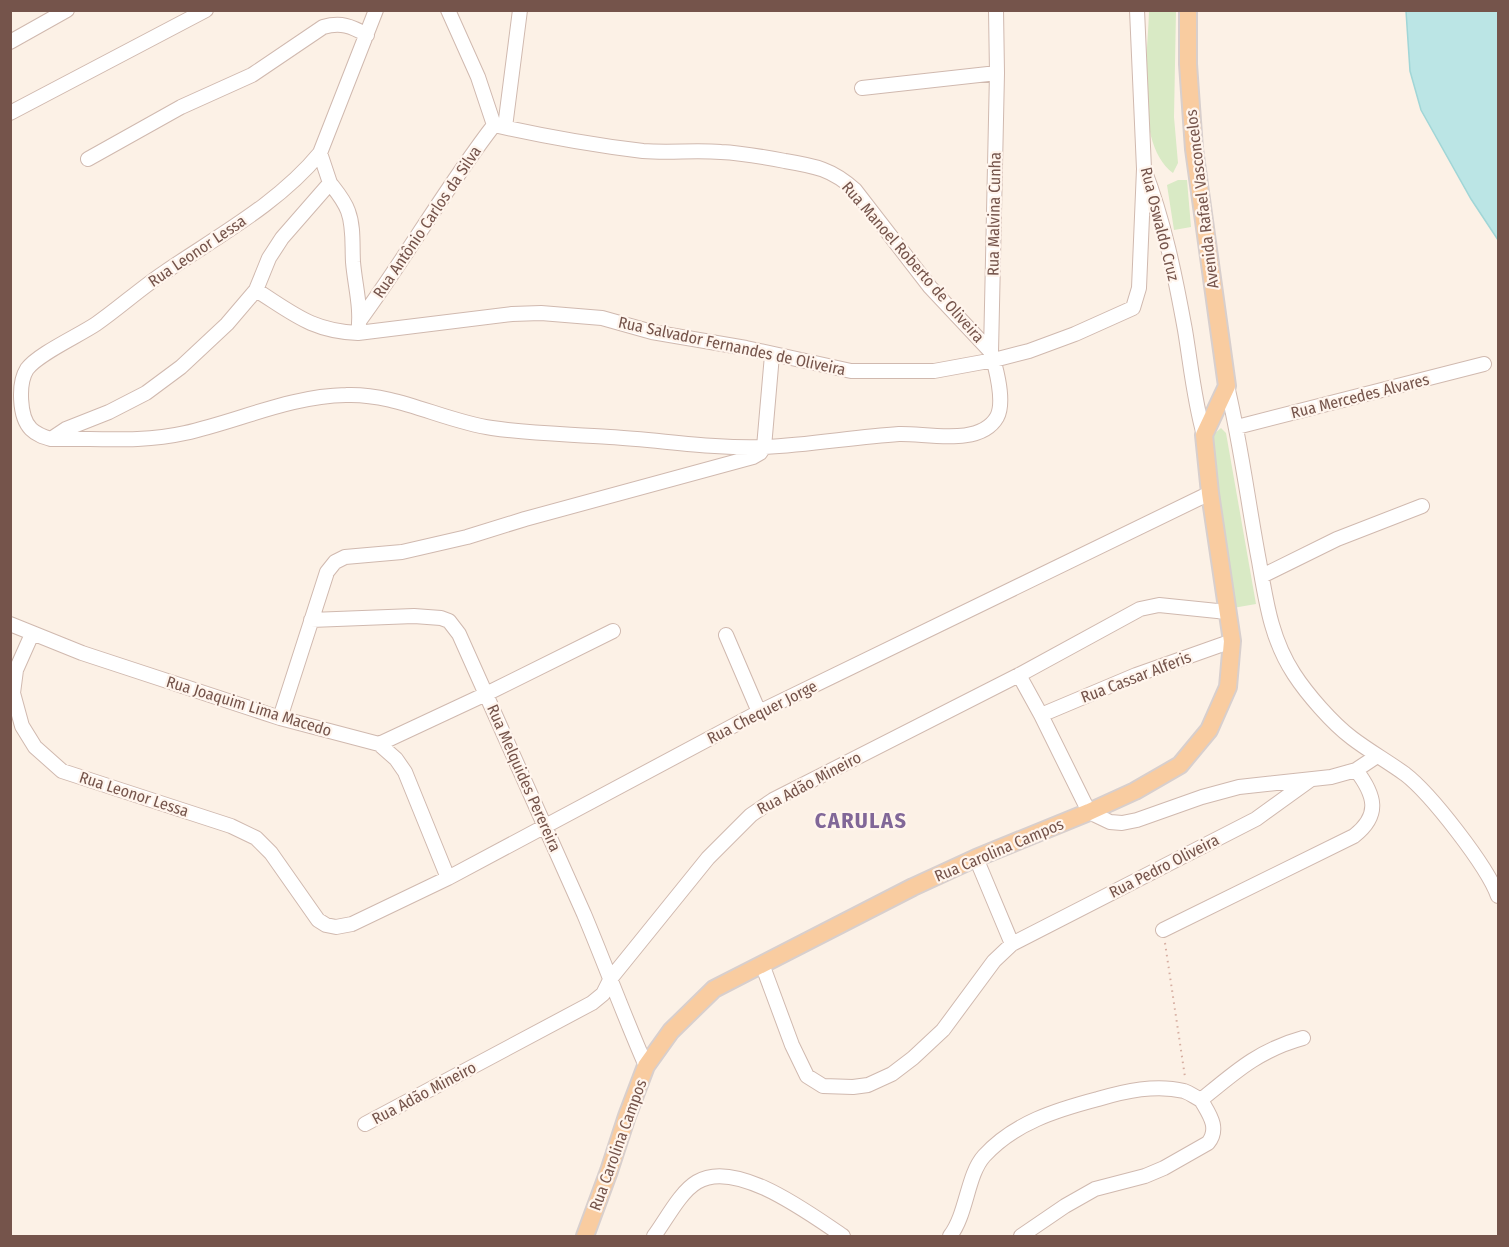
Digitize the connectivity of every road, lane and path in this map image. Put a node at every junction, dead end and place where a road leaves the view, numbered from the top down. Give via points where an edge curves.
1 (67, 10) edge
2 (206, 10) edge
3 (376, 10) edge
4 (448, 10) edge
5 (519, 10) edge
6 (996, 10) edge
7 (1137, 10) edge
8 (1188, 10) edge
9 (367, 35) junction
10 (10, 42) edge
11 (997, 73) junction
12 (861, 88) dead end
13 (10, 113) edge
14 (500, 126) junction
15 (321, 153) junction
16 (88, 159) dead end
17 (1144, 168) junction
18 (330, 183) junction
19 (256, 290) junction
20 (359, 327) junction
21 (772, 355) junction
22 (992, 356) junction
23 (1484, 364) dead end
24 (1227, 386) junction
25 (1237, 427) junction
26 (1204, 435) junction
27 (51, 439) junction
28 (764, 447) junction
29 (1209, 493) junction
30 (1422, 506) dead end
31 (1262, 576) junction
32 (1227, 612) junction
33 (311, 620) junction
34 (10, 624) edge
35 (613, 631) dead end
36 (32, 634) junction
37 (726, 635) dead end
38 (1232, 641) junction
39 (1019, 675) junction
40 (486, 694) junction
41 (759, 712) junction
42 (1041, 715) junction
43 (280, 718) junction
44 (380, 744) junction
45 (1377, 756) junction
46 (1356, 770) junction
47 (1310, 780) junction
48 (1089, 812) junction
49 (546, 825) junction
50 (976, 858) junction
51 (448, 878) junction
52 (1498, 896) edge
53 (318, 920) joint
54 (1163, 930) joint
55 (1012, 945) junction
56 (762, 964) junction
57 (611, 978) junction
58 (1303, 1038) dead end
59 (646, 1066) junction
60 (1187, 1092) junction
61 (1201, 1100) junction
62 (365, 1124) dead end
63 (585, 1236) edge
64 (654, 1236) edge
65 (843, 1236) edge
66 (952, 1236) edge
67 (1021, 1236) edge

1 - 10 street
2 - 13 street
3 - 9 street
4 - 14 street
5 - 14 street
6 - 11 street, Rua Malvina Cunha
7 - 17 street, Rua Oswaldo Cruz
8 - 24 main road, Avenida Rafael Vasconcelos via 1194,149
9 - 15 street
9 - 16 street via 344,24 323,27 252,75 189,103
11 - 12 street
11 - 22 street, Rua Malvina Cunha
14 - 20 street, Rua Antônio Carlos da Silva via 462,167
14 - 22 street, Rua Manoel Roberto de Oliveira via 647,151 748,154 829,172 855,190 930,287
15 - 18 street
15 - 27 street, Rua Leonor Lessa via 266,204 28,368 20,383 27,423 41,437
17 - 22 street, Rua Salvador Fernandes de Oliveira via 1140,288 1133,308 1029,351
17 - 26 street, Rua Oswaldo Cruz via 1172,263
18 - 19 street via 282,238
18 - 20 street via 341,197 352,228
19 - 20 street, Rua Salvador Fernandes de Oliveira via 318,327 337,332
19 - 27 street via 227,324 146,393
20 - 21 street, Rua Salvador Fernandes de Oliveira via 541,313 602,318 652,332
21 - 22 street, Rua Salvador Fernandes de Oliveira via 851,371 934,371
21 - 28 street
22 - 28 street, Rua Malvina Cunha via 999,391 998,416 975,434 903,434
23 - 25 street, Rua Mercedes Alvares
24 - 25 street
24 - 26 main road
25 - 31 street
26 - 29 main road, Rua Carolina Campos
27 - 28 street via 140,440 183,434 281,405 344,394 399,402 488,428 519,432
28 - 33 street via 753,458 467,537 402,552 345,557 327,572
29 - 32 main road, Rua Carolina Campos
29 - 41 street, Rua Chequer Jorge
30 - 31 street via 1337,539
31 - 45 street via 1271,626 1294,674 1349,736
32 - 38 main road, Rua Carolina Campos
32 - 39 street, Rua Adão Mineiro via 1169,605 1140,609
33 - 40 street, Rua Melquides Perereira via 414,616 449,621 459,634
33 - 43 street
34 - 36 street, Rua Joaquim Lima Macedo
35 - 40 street
36 - 43 street, Rua Joaquim Lima Macedo
36 - 53 street, Rua Leonor Lessa via 16,670 13,693 22,726 35,747 62,771 231,826 256,838 288,874
37 - 41 street
38 - 42 street, Rua Cassar Alferis
38 - 48 main road, Rua Carolina Campos via 1228,687 1209,730 1180,765
39 - 42 street
39 - 57 street, Rua Adão Mineiro via 773,800 751,815 708,858
40 - 44 street
40 - 49 street, Rua Melquides Perereira
41 - 49 street, Rua Chequer Jorge
42 - 48 street
43 - 44 street, Rua Joaquim Lima Macedo
44 - 51 street via 405,772
45 - 46 street
45 - 52 street via 1406,775 1429,798 1489,875
46 - 47 street
46 - 54 street via 1370,792 1371,819 1366,827
47 - 48 street via 1239,787 1122,823
47 - 55 street, Rua Pedro Oliveira via 1256,819
48 - 50 main road, Rua Carolina Campos
49 - 51 street, Rua Chequer Jorge
49 - 57 street, Rua Melquides Perereira
50 - 55 street
50 - 56 main road, Rua Carolina Campos
51 - 53 street, Rua Chequer Jorge via 352,924 336,927
54 - 60 path
55 - 56 street, Rua Pedro Oliveira via 988,968 943,1030 913,1058 892,1074 853,1087 823,1086 807,1076
56 - 59 main road, Rua Carolina Campos via 714,989 671,1031
57 - 59 street, Rua Melquides Perereira
57 - 62 street, Rua Adão Mineiro via 603,994 581,1010
58 - 61 street via 1255,1057
59 - 63 main road, Rua Carolina Campos
60 - 61 street
60 - 66 street via 1159,1089 1113,1094 1070,1105 1024,1125 982,1158
61 - 67 street via 1214,1125 1208,1143 1145,1176 1095,1189
64 - 65 street via 687,1190 708,1176 730,1176 778,1195

